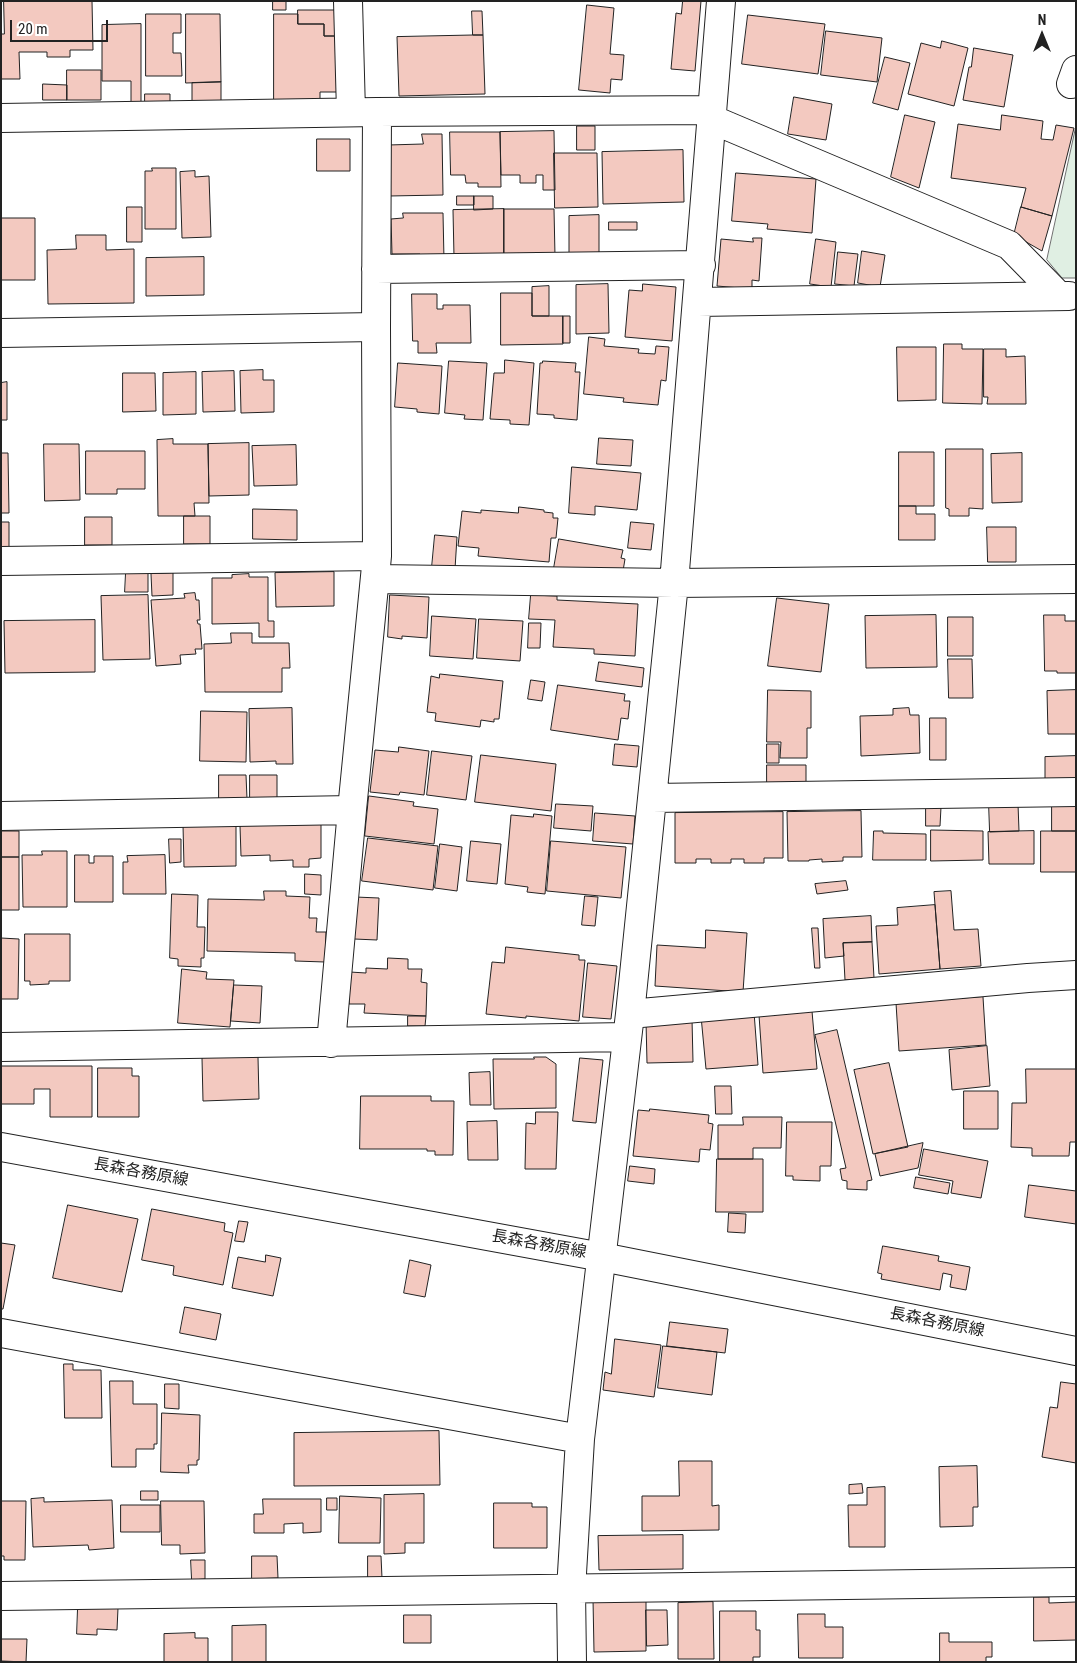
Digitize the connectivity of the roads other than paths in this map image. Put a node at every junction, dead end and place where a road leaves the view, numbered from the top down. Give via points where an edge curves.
1 (348, 1) edge
2 (721, 1) edge
3 (364, 112) junction
4 (712, 115) junction
5 (1, 118) edge
6 (700, 265) junction
7 (376, 269) junction
8 (1068, 296) edge
9 (698, 302) junction
10 (376, 327) junction
11 (1, 334) edge
12 (1, 561) edge
13 (376, 568) junction
14 (1076, 579) edge
15 (674, 583) junction
16 (1076, 792) edge
17 (652, 798) junction
18 (352, 810) junction
19 (1, 816) edge
20 (1076, 975) edge
21 (629, 1026) junction
22 (331, 1043) junction
23 (1, 1047) edge
24 (1, 1147) edge
25 (602, 1256) junction
26 (1, 1333) edge
27 (1076, 1351) edge
28 (580, 1438) junction
29 (1076, 1582) edge
30 (571, 1590) junction
31 (1, 1596) edge
32 (572, 1662) edge

1 - 3 street
2 - 4 street
3 - 4 street
3 - 5 street
3 - 7 street
4 - 6 street
4 - 8 street via 1009,245
6 - 7 street
6 - 9 street
7 - 10 street
8 - 9 street
9 - 15 street
10 - 11 street
10 - 13 street
12 - 13 street
13 - 15 street
13 - 18 street
14 - 15 street
15 - 17 street
16 - 17 street
17 - 21 street
18 - 19 street
18 - 22 street
20 - 21 street
21 - 22 street
21 - 25 street
22 - 23 street
24 - 25 street, 長森各務原線
25 - 27 street, 長森各務原線
25 - 28 street
26 - 28 street
28 - 30 street
29 - 30 street
30 - 31 street
30 - 32 street

